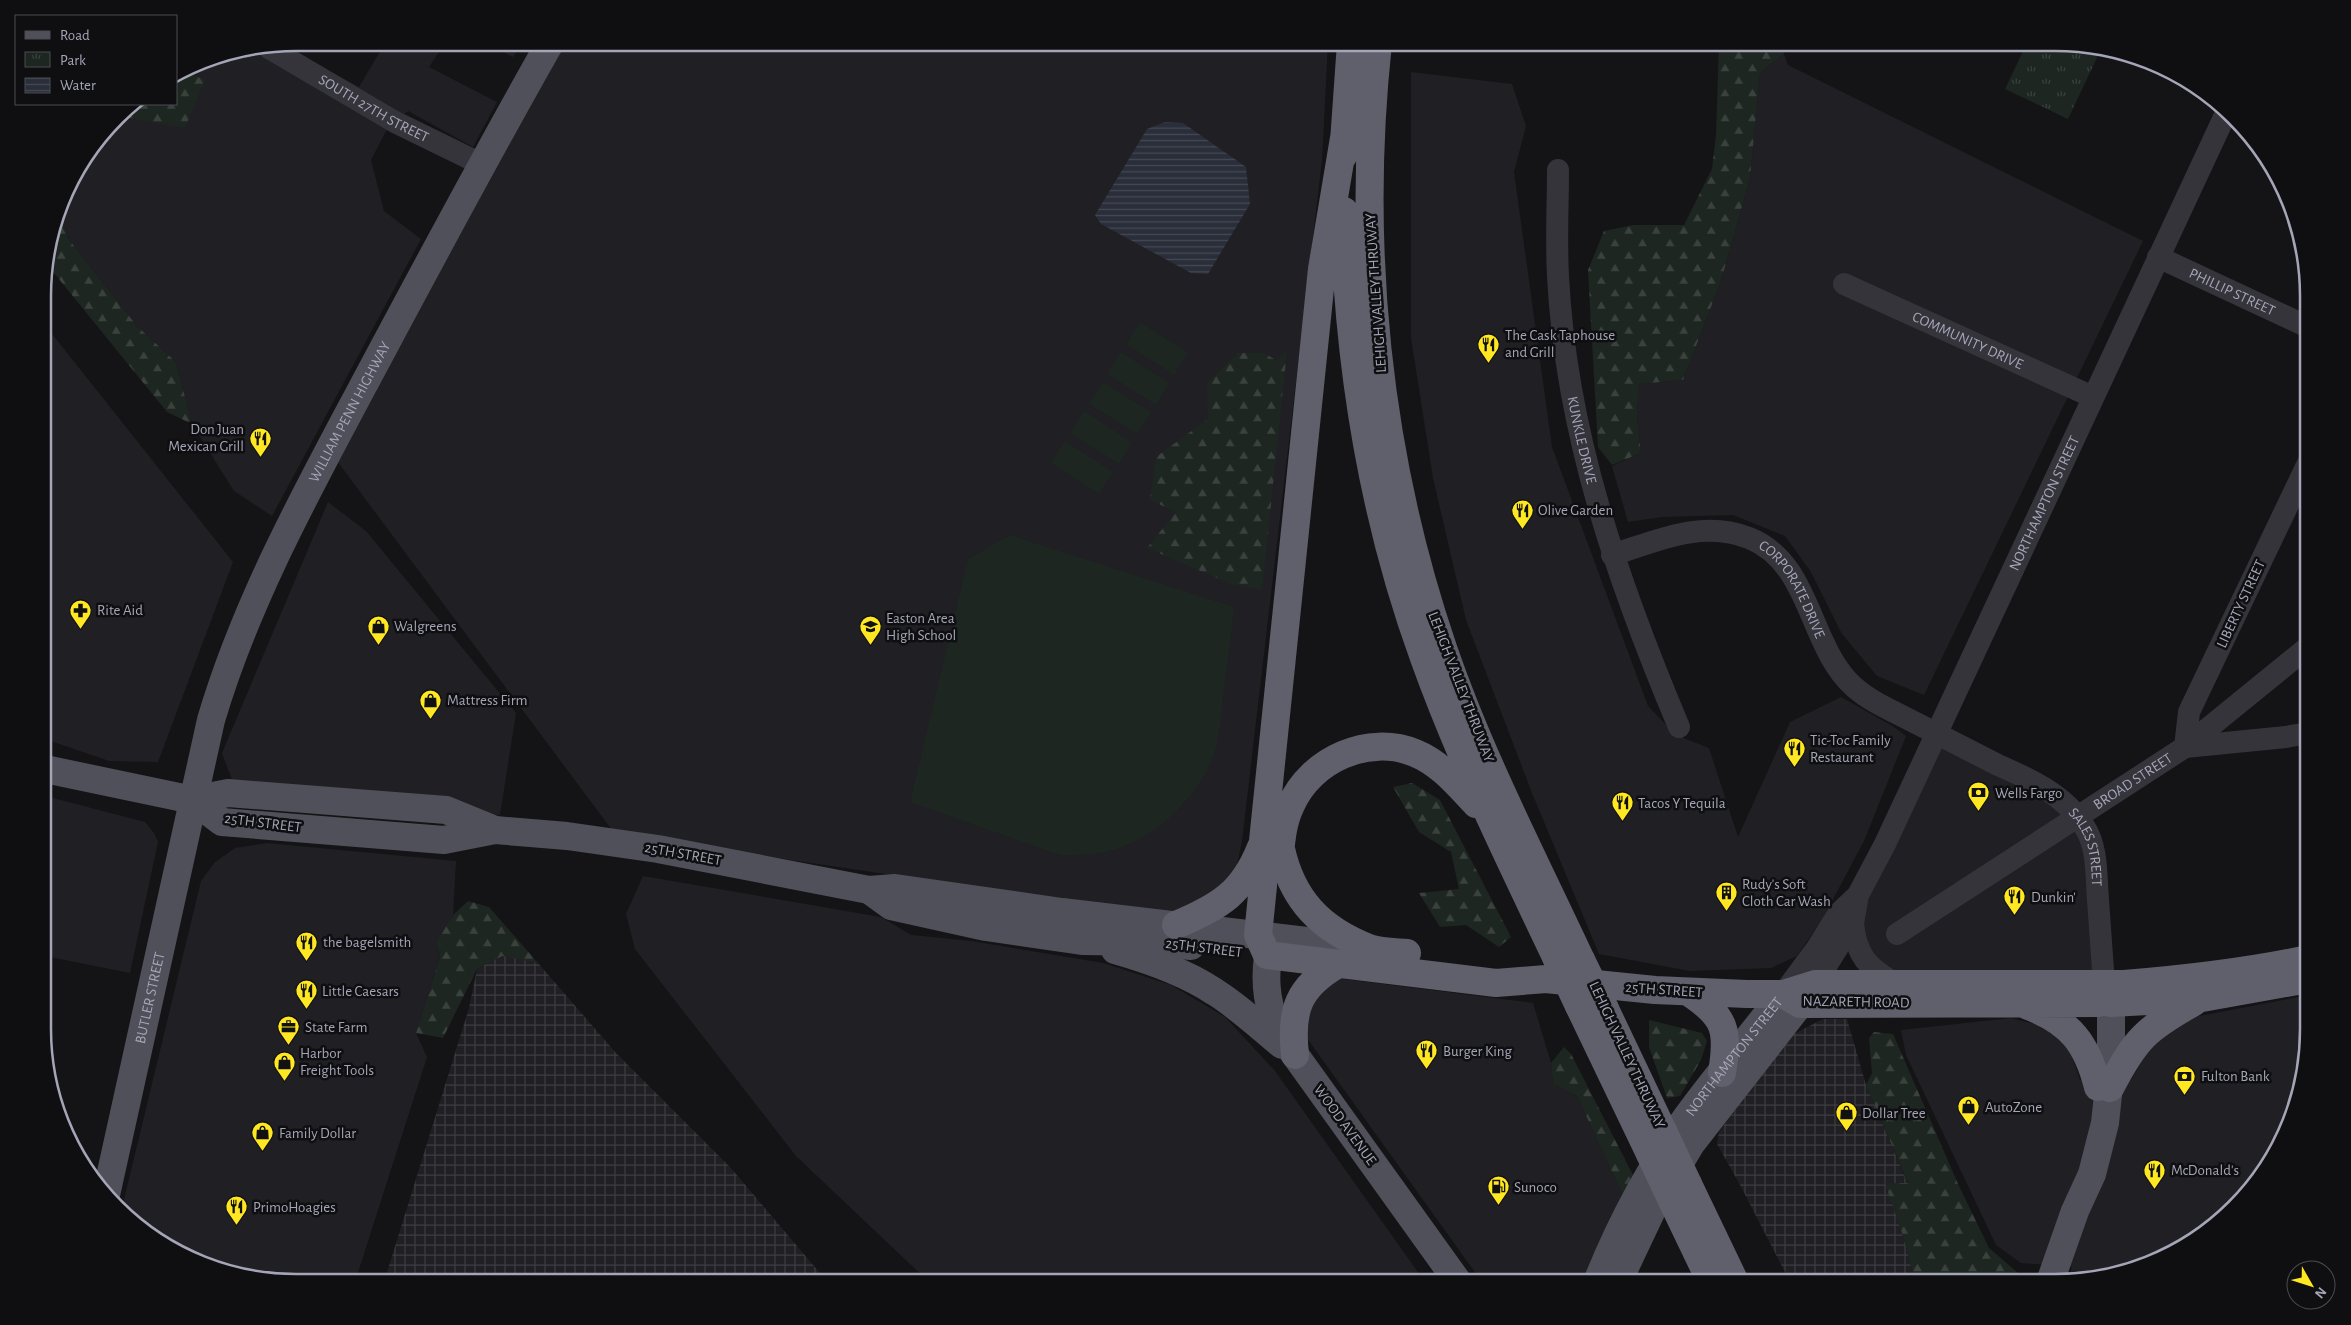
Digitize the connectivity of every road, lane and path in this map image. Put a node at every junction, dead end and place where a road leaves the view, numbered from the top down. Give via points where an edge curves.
1 (545, 51) edge
2 (1350, 51) edge
3 (1377, 51) edge
4 (276, 52) edge
5 (2223, 119) edge
6 (1344, 138) junction
7 (481, 164) junction
8 (1558, 170) dead end
9 (2158, 258) junction
10 (1844, 284) dead end
11 (2300, 323) edge
12 (2093, 397) junction
13 (2300, 480) edge
14 (1612, 555) junction
15 (2300, 654) edge
16 (1679, 727) dead end
17 (1936, 734) junction
18 (2300, 734) edge
19 (2185, 748) junction
20 (51, 771) edge
21 (193, 800) junction
22 (2078, 817) junction
23 (1490, 820) junction
24 (1272, 845) junction
25 (869, 890) junction
26 (1858, 895) junction
27 (1853, 923) junction
28 (1176, 925) junction
29 (1897, 934) dead end
30 (1082, 941) junction
31 (1266, 942) junction
32 (1370, 949) junction
33 (2300, 960) edge
34 (1338, 964) junction
35 (1561, 965) junction
36 (2300, 980) edge
37 (1896, 984) junction
38 (1690, 993) junction
39 (1799, 994) junction
40 (2105, 997) junction
41 (2202, 998) junction
42 (2022, 1004) junction
43 (1294, 1055) junction
44 (1722, 1073) junction
45 (2104, 1087) junction
46 (108, 1185) edge
47 (1682, 1195) junction
48 (1452, 1274) edge
49 (1601, 1274) edge
50 (1622, 1274) edge
51 (1708, 1274) edge
52 (1730, 1274) edge
53 (2053, 1274) edge

1 - 7 main road, WILLIAM PENN HIGHWAY
2 - 6 highway, LEHIGH VALLEY THRUWAY
3 - 35 highway, LEHIGH VALLEY THRUWAY via 1369,195 1374,311 1388,425 1411,538 1444,649 1510,811
4 - 7 street, SOUTH 27TH STREET via 395,122
5 - 9 street, NORTHAMPTON STREET
6 - 23 highway, LEHIGH VALLEY THRUWAY via 1344,235 1349,313 1375,487 1423,656
6 - 24 highway via 1322,269
7 - 21 main road, WILLIAM PENN HIGHWAY via 266,574 221,687
8 - 14 street, KUNKLE DRIVE via 1558,275 1568,368 1585,460
9 - 11 street, PHILLIP STREET
9 - 12 street, NORTHAMPTON STREET
10 - 12 street, COMMUNITY DRIVE
12 - 17 street, NORTHAMPTON STREET
13 - 19 street, LIBERTY STREET via 2189,712
14 - 16 street, KUNKLE DRIVE via 1642,639
14 - 17 street, CORPORATE DRIVE via 1674,535 1704,530 1733,533 1761,544 1782,562 1792,576 1829,655 1845,678 1876,703
15 - 19 street, BROAD STREET
17 - 22 street, SALES STREET via 2034,782
17 - 26 street, NORTHAMPTON STREET
18 - 19 street
19 - 22 street, BROAD STREET
20 - 21 main road
21 - 25 main road, 25TH STREET via 222,822 444,840 495,830 567,836 658,849
21 - 46 main road, BUTLER STREET
22 - 29 street, BROAD STREET
22 - 40 street, SALES STREET via 2093,848
23 - 24 highway via 1448,775 1428,759 1406,750 1373,747 1338,757 1309,776 1290,805 1284,827
23 - 35 highway, LEHIGH VALLEY THRUWAY
24 - 28 highway via 1233,893 1210,911
24 - 31 highway
24 - 32 highway via 1306,906 1335,930
25 - 28 main road, 25TH STREET via 895,888
25 - 30 main road, 25TH STREET via 891,906 986,926
26 - 27 street, NORTHAMPTON STREET
26 - 39 street, NORTHAMPTON STREET via 1838,914 1817,948
27 - 37 street via 1854,937 1862,957 1876,972
27 - 39 street, NORTHAMPTON STREET
28 - 31 main road, 25TH STREET
30 - 31 main road, 25TH STREET
30 - 43 main road via 1153,962 1203,984 1237,1007
31 - 32 main road, 25TH STREET
31 - 34 highway, 25TH STREET
31 - 43 main road, WOOD AVENUE via 1266,989 1270,1011
32 - 35 highway, 25TH STREET via 1498,964
33 - 40 highway, NAZARETH ROAD
34 - 35 highway, 25TH STREET via 1496,983
34 - 43 highway via 1314,980 1298,1002 1293,1018
35 - 38 highway, 25TH STREET
35 - 47 highway, LEHIGH VALLEY THRUWAY, bridge via 1592,1007
36 - 41 highway, NAZARETH ROAD
37 - 39 highway, NAZARETH ROAD
37 - 40 highway, NAZARETH ROAD
38 - 39 highway, 25TH STREET
38 - 44 highway via 1723,1023 1726,1050
39 - 42 highway, NAZARETH ROAD
39 - 44 main road, NORTHAMPTON STREET
39 - 50 main road, NORTHAMPTON STREET via 1691,1144 1652,1210
40 - 41 highway, NAZARETH ROAD
40 - 42 highway, NAZARETH ROAD
40 - 45 main road, SALES STREET
41 - 45 highway via 2145,1033
42 - 45 highway via 2051,1016 2075,1035
43 - 48 main road, WOOD AVENUE
44 - 49 main road, NORTHAMPTON STREET via 1687,1117 1651,1172
45 - 53 main road, SALES STREET via 2105,1123 2092,1174
47 - 51 highway, LEHIGH VALLEY THRUWAY
47 - 52 highway, LEHIGH VALLEY THRUWAY

